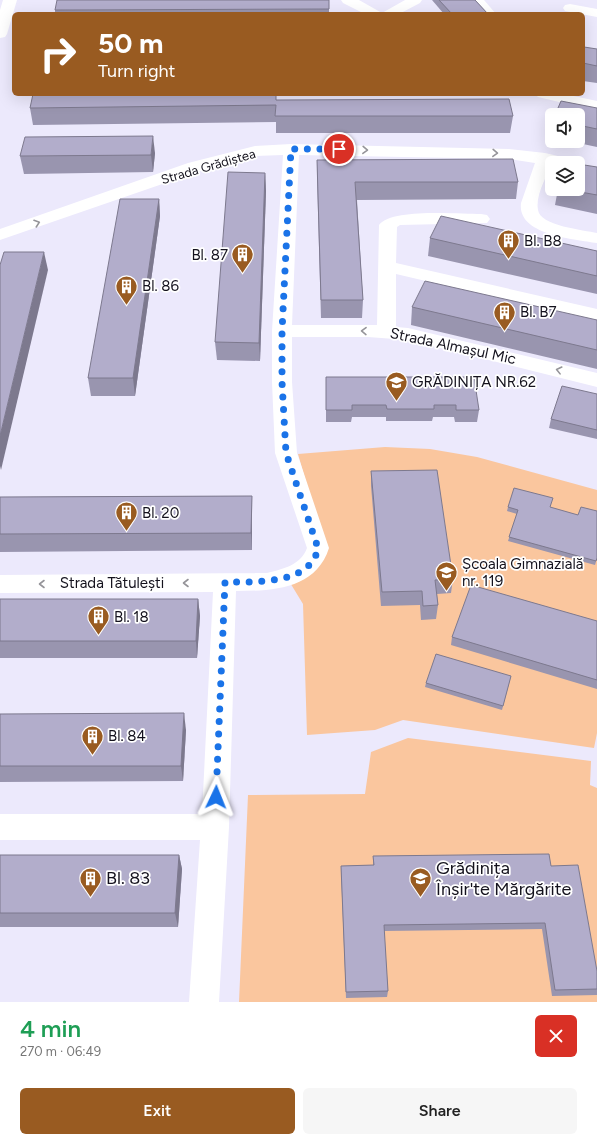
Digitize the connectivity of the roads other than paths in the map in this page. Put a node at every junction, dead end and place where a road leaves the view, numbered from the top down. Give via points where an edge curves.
1 (10, 0) edge
2 (348, 0) edge
3 (415, 0) edge
4 (476, 0) edge
5 (571, 7) edge
6 (372, 12) edge
7 (393, 12) edge
8 (487, 12) edge
9 (597, 13) edge
10 (0, 34) edge
11 (0, 43) edge
12 (12, 43) edge
13 (552, 96) edge
14 (597, 106) edge
15 (291, 149) junction
16 (545, 158) joint
17 (481, 219) dead end
18 (0, 235) edge
19 (597, 238) edge
20 (388, 267) junction
21 (597, 315) edge
22 (282, 331) junction
23 (386, 332) junction
24 (597, 380) edge
25 (225, 582) junction
26 (0, 584) edge
27 (0, 827) edge
28 (215, 827) junction
29 (204, 1002) edge

1 - 10 street
2 - 6 street
3 - 7 street
4 - 8 street
5 - 9 street
11 - 12 street
13 - 14 street
15 -> 16 street, Strada Grădiștea via 509,154
18 -> 15 street, Strada Grădiștea via 194,168 255,151
15 - 22 street, Strada Tătulești
16 - 19 street via 531,199 529,211 533,220 552,229
17 - 20 street via 394,221 388,225
20 - 21 street
20 - 23 street
23 -> 22 street, Strada Almașul Mic
22 - 25 street, Strada Tătulești via 286,453 318,548 316,558 310,566 284,578 267,582
24 -> 23 street, Strada Almașul Mic via 408,334
25 -> 26 street, Strada Tătulești
25 - 28 street
27 - 28 street
28 - 29 street

